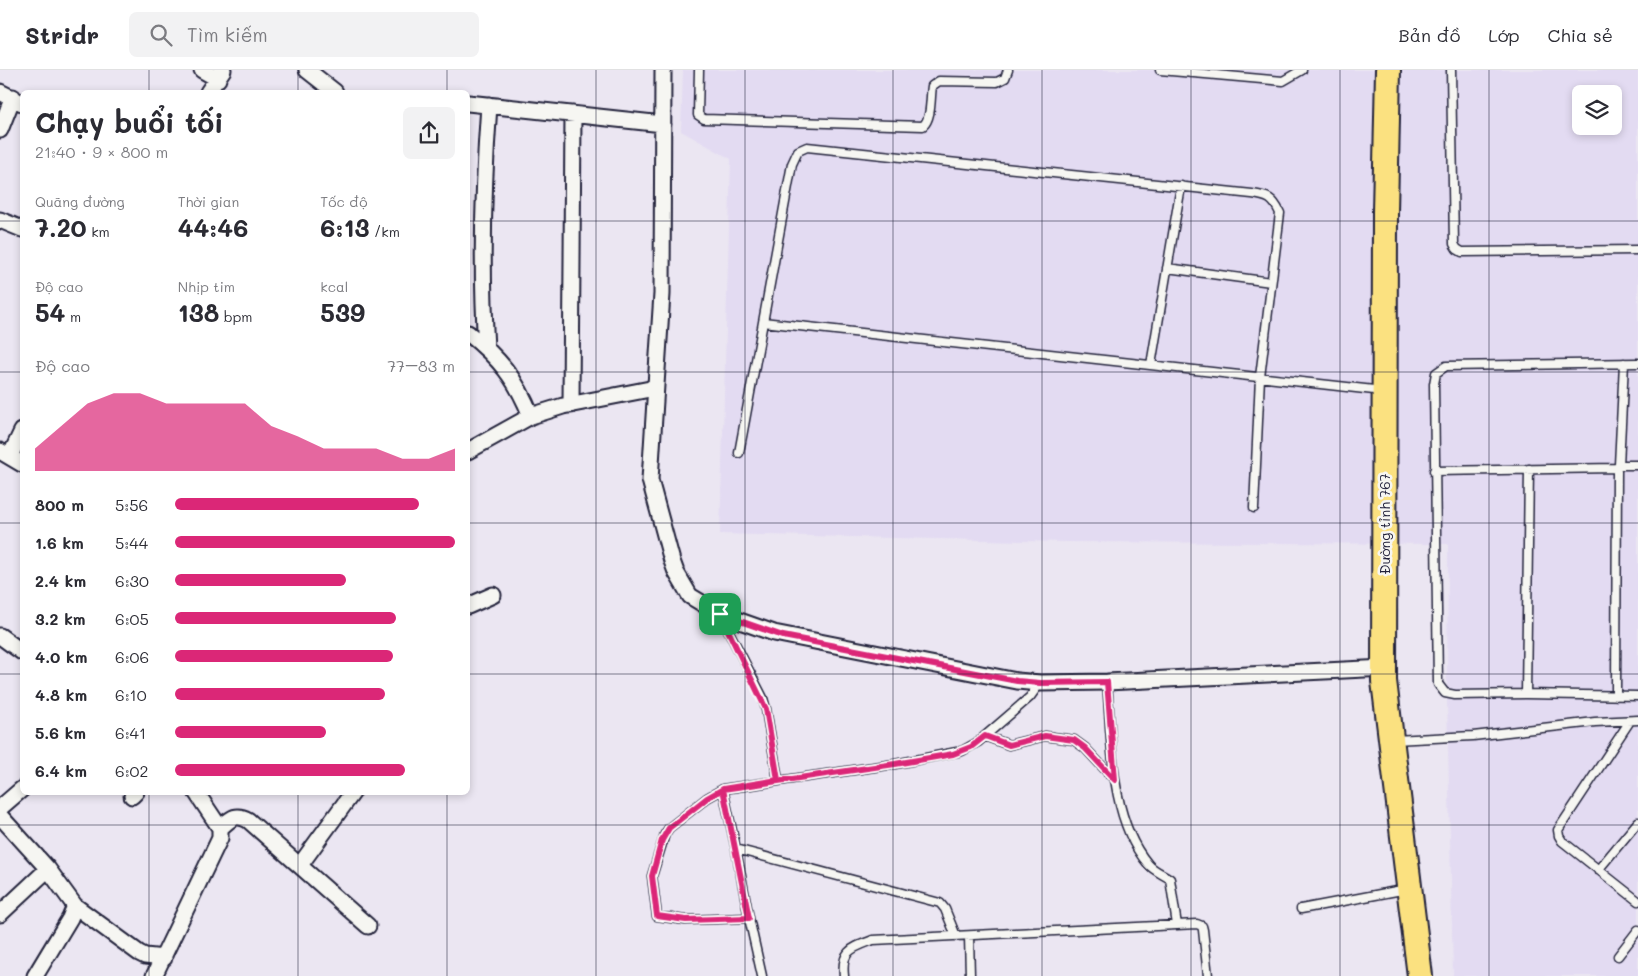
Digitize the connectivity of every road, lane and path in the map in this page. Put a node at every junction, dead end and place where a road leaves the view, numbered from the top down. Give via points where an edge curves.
1 (202, 70) edge
2 (307, 70) edge
3 (663, 70) edge
4 (699, 70) edge
5 (1008, 70) edge
6 (1160, 70) edge
7 (1302, 70) edge
8 (1388, 70) edge
9 (1451, 70) edge
10 (220, 74) edge
11 (209, 90) edge
12 (333, 90) edge
13 (12, 97) edge
14 (470, 103) edge
15 (489, 105) junction
16 (573, 114) junction
17 (663, 124) junction
18 (0, 130) edge
19 (1181, 186) junction
20 (0, 220) edge
21 (20, 228) edge
22 (1638, 250) edge
23 (1167, 268) junction
24 (1271, 282) junction
25 (763, 322) junction
26 (470, 335) edge
27 (486, 348) junction
28 (1624, 363) junction
29 (1638, 363) edge
30 (1151, 365) junction
31 (1260, 378) junction
32 (656, 385) junction
33 (1385, 391) junction
34 (571, 405) junction
35 (532, 416) junction
36 (20, 436) edge
37 (470, 451) edge
38 (739, 453) dead end
39 (11, 457) edge
40 (1638, 465) edge
41 (1618, 466) junction
42 (1528, 469) junction
43 (1434, 471) junction
44 (1254, 508) dead end
45 (493, 595) dead end
46 (470, 605) edge
47 (720, 614) junction
48 (0, 636) edge
49 (20, 651) edge
50 (1384, 668) junction
51 (1107, 682) junction
52 (1040, 683) junction
53 (1526, 694) junction
54 (1616, 696) junction
55 (1638, 696) edge
56 (1634, 721) edge
57 (985, 736) junction
58 (1392, 740) junction
59 (778, 780) junction
60 (1115, 780) junction
61 (723, 789) junction
62 (20, 791) edge
63 (198, 795) edge
64 (352, 795) edge
65 (0, 808) edge
66 (0, 816) edge
67 (1638, 822) edge
68 (220, 828) junction
69 (736, 849) junction
70 (300, 866) junction
71 (48, 869) junction
72 (1598, 870) junction
73 (1409, 888) junction
74 (1638, 901) edge
75 (75, 906) junction
76 (1301, 909) dead end
77 (0, 914) edge
78 (749, 918) junction
79 (1177, 925) junction
80 (368, 926) dead end
81 (1638, 930) edge
82 (956, 936) junction
83 (969, 936) junction
84 (1618, 956) dead end
85 (162, 970) edge
86 (36, 976) edge
87 (762, 976) edge
88 (844, 976) edge
89 (970, 976) edge
90 (1208, 976) edge
91 (1420, 976) edge

1 - 10 street
2 - 12 street
3 - 17 street
4 - 5 lane via 697,109 704,120 923,126 928,116 932,86 936,82 997,82 1005,78
6 - 7 lane via 1283,81
8 - 33 main road, Đường tỉnh 767 via 1384,212
9 - 22 lane via 1454,244 1457,249 1462,252
10 - 11 street
13 - 18 street
14 - 15 street
15 - 16 street
15 - 27 street via 482,239
16 - 17 street
16 - 34 street
17 - 32 street via 662,294
19 - 23 lane
19 - 24 lane via 1266,195 1275,203 1280,213
19 - 25 lane via 807,147 798,151 792,164
20 - 21 street
23 - 24 lane
23 - 30 lane
24 - 31 lane
25 - 30 lane
25 - 38 lane
26 - 27 street
27 - 35 street via 507,370
28 - 29 lane
28 - 41 lane
28 - 43 lane via 1446,366 1436,373 1434,384
30 - 31 lane
31 - 33 lane
31 - 44 lane
32 - 34 street via 650,389
32 - 47 street via 650,480 672,561 690,596
33 - 50 main road, Đường tỉnh 767
34 - 35 street
35 - 37 street
36 - 39 street
40 - 41 lane
41 - 42 lane
41 - 54 lane
42 - 43 lane
42 - 53 lane
43 - 53 lane via 1438,684 1444,693 1455,695
45 - 46 street
47 - 52 street via 783,636
47 - 59 lane via 766,709
48 - 49 street
50 - 51 street
50 - 58 main road, Đường tỉnh 767
51 - 52 street
51 - 60 lane
52 - 57 lane via 1030,697
53 - 54 lane
54 - 55 lane
56 - 58 lane
56 - 72 lane via 1558,830 1562,841
57 - 59 lane via 971,747 953,754
57 - 60 lane via 1009,745 1045,736 1074,740
58 - 73 main road, Đường tỉnh 767
59 - 61 lane
60 - 79 lane via 1118,801 1134,845 1151,867 1170,879
61 - 69 lane
61 - 78 lane via 707,798 665,834 652,876 657,916 686,920
62 - 65 street
63 - 68 street
64 - 70 street
66 - 71 street
67 - 72 lane
68 - 70 street via 233,817 241,816
68 - 85 street via 220,838
69 - 78 lane
69 - 82 lane via 940,903
70 - 80 street
71 - 75 street
71 - 77 street
72 - 74 lane
73 - 76 lane
73 - 91 main road, Đường tỉnh 767
75 - 85 street
75 - 86 street
78 - 87 lane
79 - 83 lane
79 - 90 lane via 1202,926
81 - 84 lane
82 - 83 lane
82 - 88 lane via 873,940 851,948 844,957
83 - 89 lane

